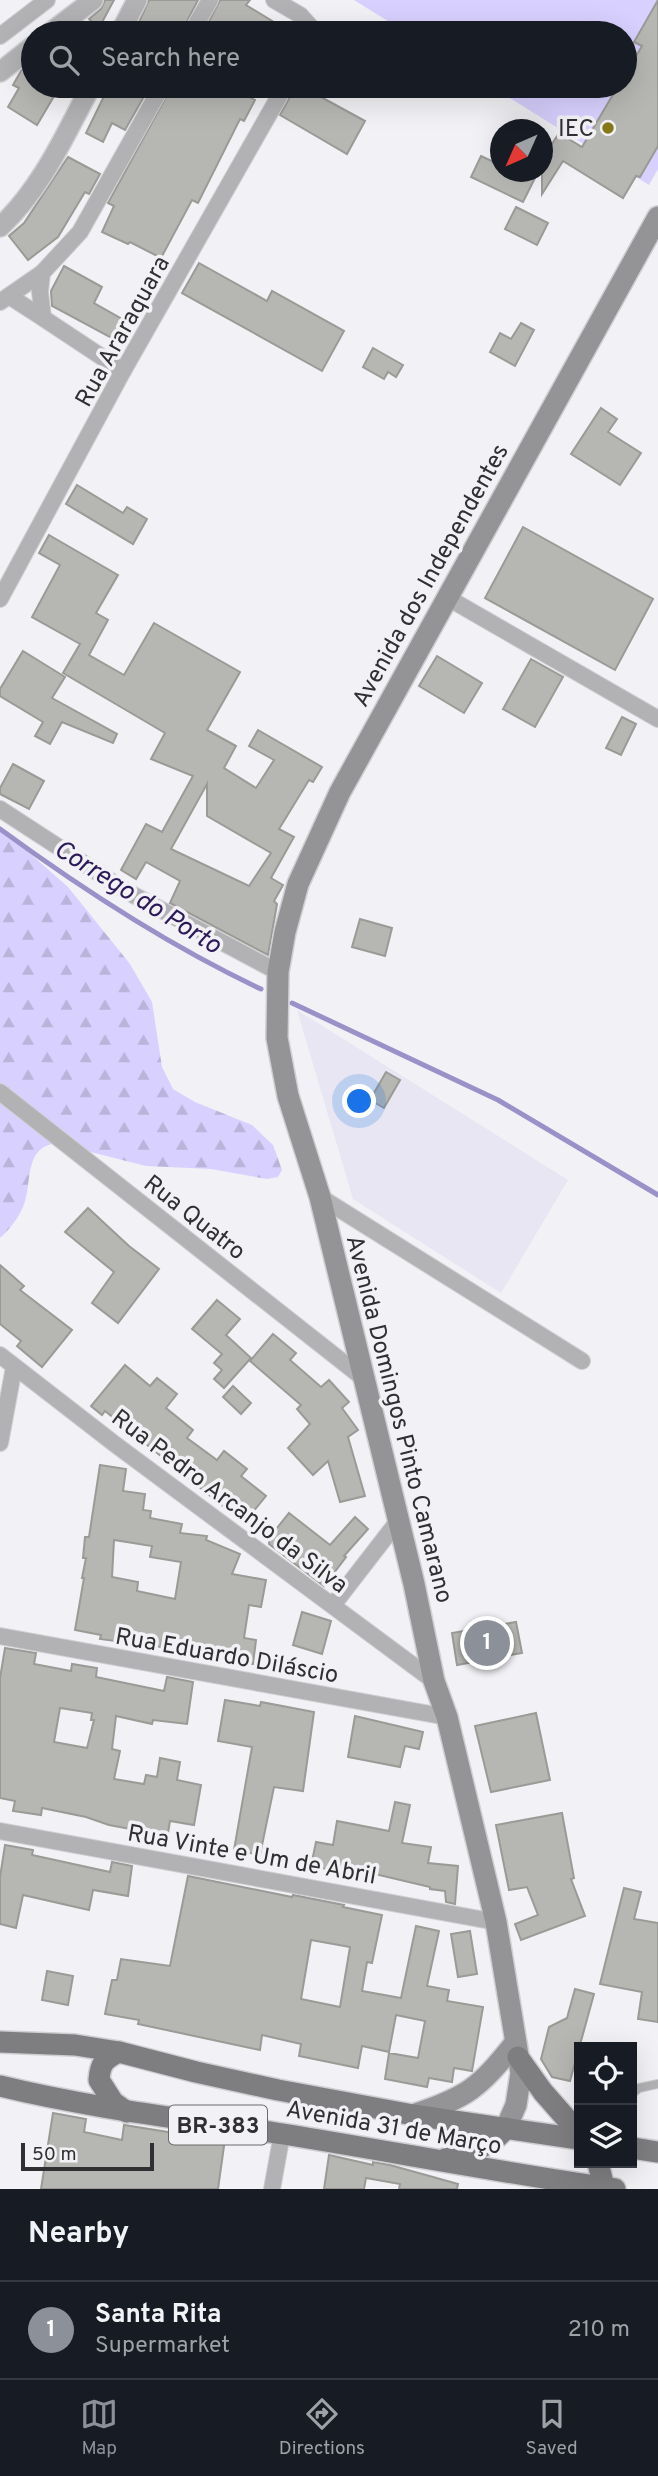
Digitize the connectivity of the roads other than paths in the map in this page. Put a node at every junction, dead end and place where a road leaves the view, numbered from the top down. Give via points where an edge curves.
1 (47, 0) edge
2 (93, 0) edge
3 (138, 0) edge
4 (210, 0) edge
5 (274, 0) edge
6 (66, 21) edge
7 (127, 21) edge
8 (198, 21) edge
9 (305, 21) edge
10 (0, 36) edge
11 (21, 55) edge
12 (0, 72) edge
13 (85, 98) edge
14 (155, 98) edge
15 (278, 98) edge
16 (658, 217) edge
17 (0, 227) edge
18 (42, 273) junction
19 (4, 299) edge
20 (43, 318) junction
21 (123, 372) junction
22 (448, 598) junction
23 (0, 599) edge
24 (658, 719) edge
25 (0, 809) edge
26 (278, 972) junction
27 (0, 1092) edge
28 (320, 1197) junction
29 (0, 1355) edge
30 (582, 1362) dead end
31 (14, 1367) junction
32 (362, 1378) junction
33 (0, 1443) edge
34 (398, 1521) junction
35 (333, 1605) junction
36 (0, 1636) edge
37 (435, 1681) junction
38 (447, 1717) junction
39 (0, 1831) edge
40 (496, 1922) junction
41 (0, 2042) edge
42 (517, 2050) junction
43 (119, 2052) junction
44 (658, 2084) edge
45 (0, 2085) edge
46 (637, 2090) edge
47 (128, 2113) junction
48 (413, 2115) junction
49 (574, 2127) edge
50 (506, 2128) junction
51 (282, 2134) junction
52 (574, 2139) edge
53 (637, 2149) edge
54 (658, 2152) edge
55 (436, 2161) junction
56 (600, 2168) edge
57 (609, 2188) edge
58 (272, 2189) edge

1 - 10 street
2 - 6 street
3 - 7 street
4 - 8 street
5 - 9 street
11 - 12 street
13 - 17 street via 42,177
14 - 18 street via 80,232
15 - 21 street, Rua Araraquara
16 - 22 main road, Avenida dos Independentes
18 - 19 street
18 - 20 street
19 - 20 street
20 - 21 street
21 - 23 street, Rua Araraquara
22 - 24 street
22 - 26 main road, Avenida dos Independentes via 320,834 298,884
25 - 26 street via 125,891
26 - 28 main road, Avenida Domingos Pinto Camarano via 277,1038 288,1096
27 - 32 street, Rua Quatro
28 - 30 street
28 - 32 main road, Avenida Domingos Pinto Camarano
29 - 31 street, Rua Pedro Arcanjo da Silva
31 - 33 street
31 - 35 street, Rua Pedro Arcanjo da Silva
32 - 34 main road, Avenida Domingos Pinto Camarano
34 - 35 street
34 - 37 main road, Avenida Domingos Pinto Camarano
35 - 37 street, Rua Pedro Arcanjo da Silva
36 - 38 street, Rua Eduardo Diláscio
37 - 38 main road, Avenida Domingos Pinto Camarano
38 - 40 main road, Avenida Domingos Pinto Camarano
39 - 40 street, Rua Vinte e Um de Abril
40 - 42 main road, Avenida Domingos Pinto Camarano
41 - 43 main road, Avenida 31 de Março / BR-383
42 - 48 main road via 464,2096
42 - 49 main road via 543,2092
42 - 50 main road, Avenida Domingos Pinto Camarano via 521,2073 516,2105
43 - 47 main road via 102,2063 99,2080 113,2102
43 - 48 main road, Avenida 31 de Março / BR-383 via 196,2073
44 - 46 lane
45 - 47 main road, Avenida 31 de Março / BR-383
47 - 51 main road, Avenida 31 de Março / BR-383
48 - 50 main road, Avenida 31 de Março / BR-383
50 - 52 main road, Avenida 31 de Março / BR-383
50 - 55 main road via 496,2141 473,2152
51 - 55 main road, Avenida 31 de Março / BR-383
51 - 58 street
53 - 54 main road
55 - 57 main road, Avenida 31 de Março / BR-383
56 - 57 main road

